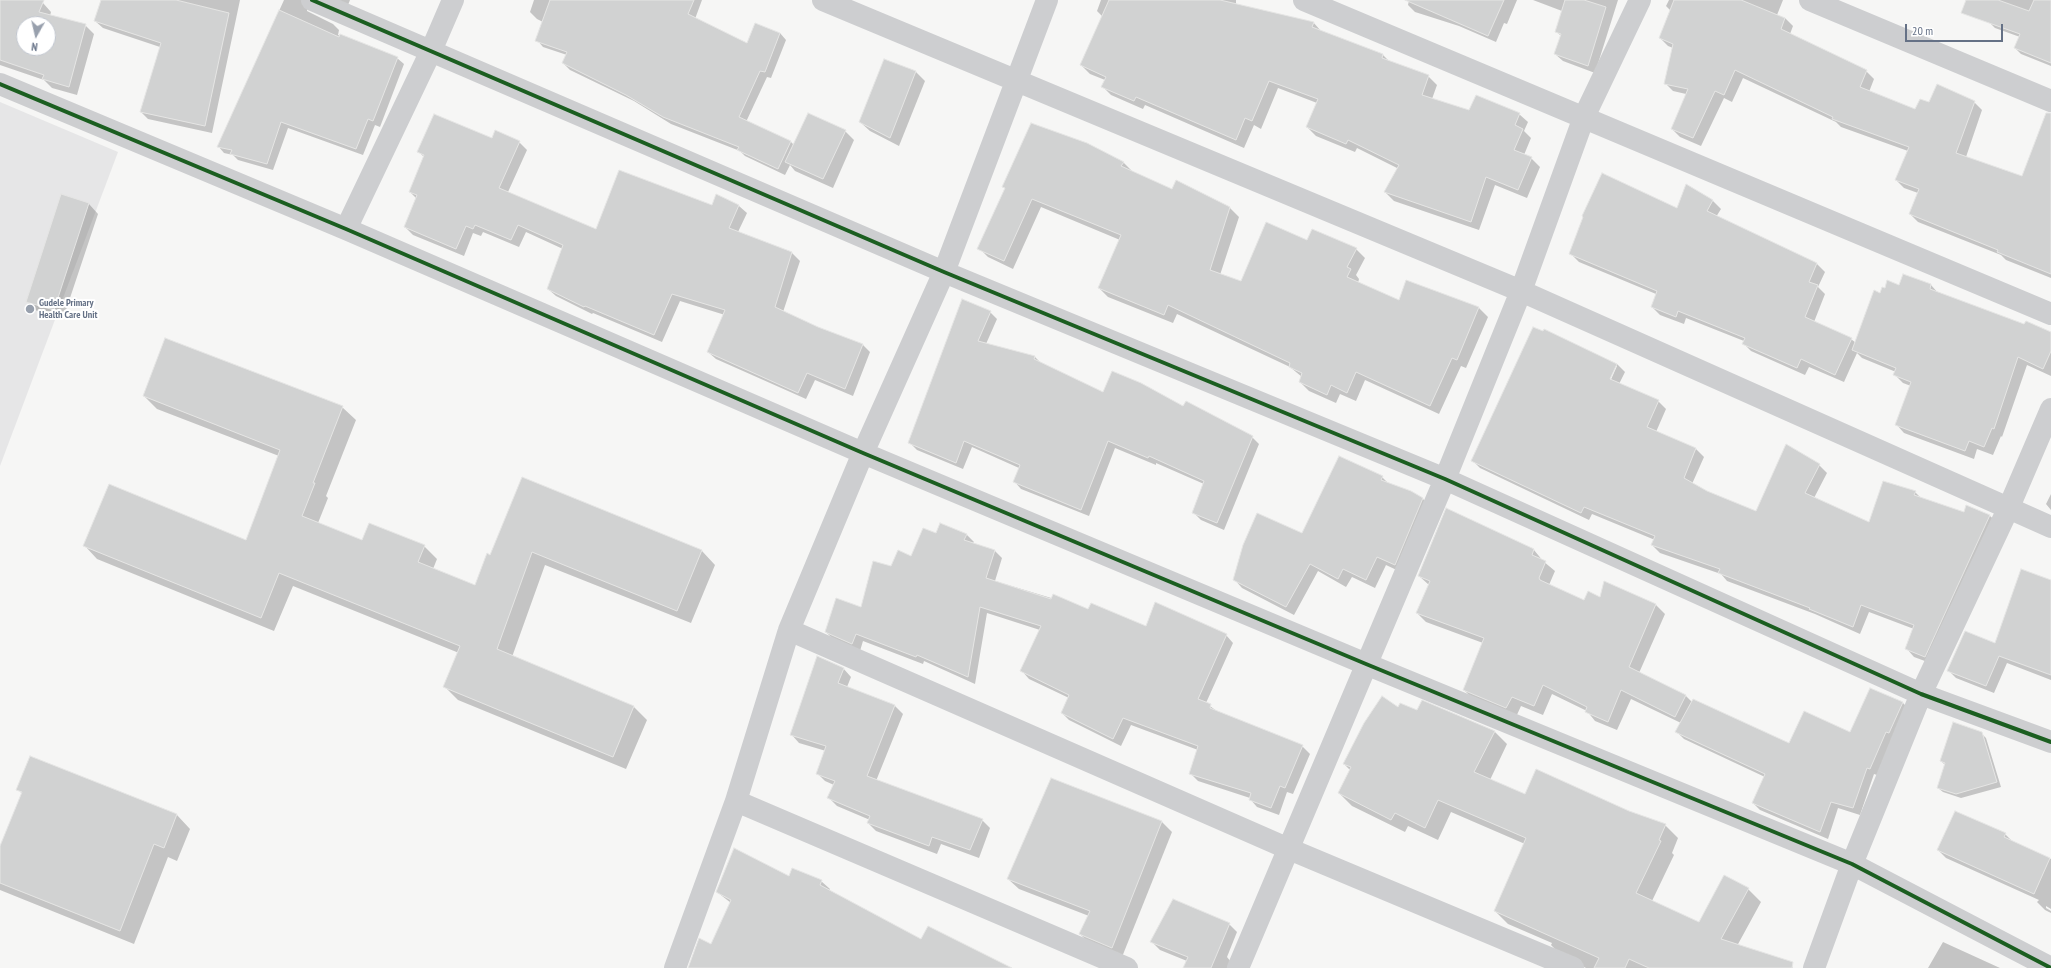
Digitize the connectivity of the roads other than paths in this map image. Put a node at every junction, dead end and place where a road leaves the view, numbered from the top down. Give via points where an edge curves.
1 (312, 0) edge
2 (453, 0) edge
3 (823, 0) edge
4 (1047, 0) edge
5 (1304, 0) edge
6 (1640, 0) edge
7 (1810, 0) edge
8 (431, 51) junction
9 (1017, 80) junction
10 (0, 84) edge
11 (2051, 101) edge
12 (1584, 117) junction
13 (346, 229) junction
14 (944, 272) junction
15 (1521, 291) junction
16 (2051, 314) edge
17 (2051, 409) edge
18 (863, 453) junction
19 (1445, 479) junction
20 (2009, 507) junction
21 (2051, 527) edge
22 (789, 630) junction
23 (1366, 664) junction
24 (1921, 694) junction
25 (2051, 742) edge
26 (736, 801) junction
27 (1289, 849) junction
28 (1852, 864) junction
29 (675, 968) edge
30 (1127, 968) edge
31 (1238, 968) edge
32 (1573, 968) edge
33 (1814, 968) edge
34 (2051, 968) edge

1 - 8 street
2 - 8 street
3 - 9 street
4 - 9 street
5 - 12 street
6 - 12 street
7 - 11 street
8 - 13 street
8 - 14 street
9 - 14 street
9 - 15 street
10 - 13 street
12 - 15 street
12 - 16 street
13 - 18 street
14 - 18 street
14 - 19 street
15 - 19 street
15 - 20 street
17 - 20 street
18 - 22 street
18 - 23 street
19 - 23 street
19 - 24 street
20 - 21 street
20 - 24 street
22 - 26 street
22 - 27 street
23 - 27 street
23 - 28 street
24 - 25 street
24 - 28 street
26 - 29 street
26 - 30 street
27 - 31 street
27 - 32 street
28 - 33 street
28 - 34 street

